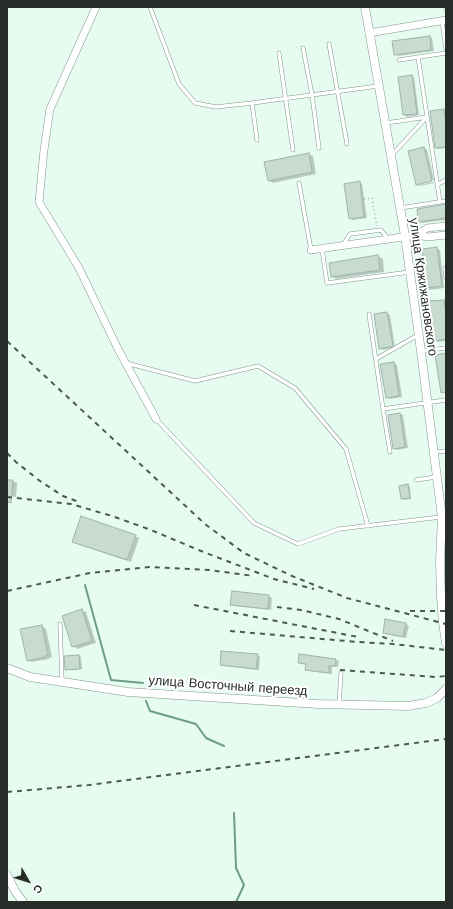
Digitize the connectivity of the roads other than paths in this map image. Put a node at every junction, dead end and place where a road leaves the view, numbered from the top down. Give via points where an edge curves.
1 (96, 7) edge
2 (150, 7) edge
3 (365, 7) edge
4 (444, 21) edge
5 (369, 33) junction
6 (329, 44) dead end
7 (303, 48) dead end
8 (446, 49) edge
9 (279, 53) dead end
10 (446, 53) edge
11 (418, 57) junction
12 (399, 60) dead end
13 (378, 86) junction
14 (338, 91) junction
15 (312, 95) junction
16 (286, 98) junction
17 (252, 103) junction
18 (427, 117) junction
19 (385, 123) junction
20 (257, 140) dead end
21 (347, 144) dead end
22 (318, 148) dead end
23 (293, 150) dead end
24 (390, 156) junction
25 (446, 180) edge
26 (299, 183) dead end
27 (437, 185) junction
28 (446, 201) edge
29 (440, 202) junction
30 (400, 208) junction
31 (446, 226) edge
32 (417, 235) junction
33 (446, 235) edge
34 (405, 236) junction
35 (388, 239) junction
36 (342, 246) junction
37 (322, 249) junction
38 (311, 250) joint
39 (446, 268) edge
40 (410, 272) junction
41 (446, 278) edge
42 (369, 314) dead end
43 (418, 334) junction
44 (446, 348) edge
45 (420, 352) junction
46 (376, 359) junction
47 (125, 363) junction
48 (446, 400) edge
49 (428, 403) junction
50 (383, 409) junction
51 (156, 419) joint
52 (446, 451) edge
53 (390, 452) dead end
54 (434, 452) junction
55 (437, 477) junction
56 (416, 480) dead end
57 (444, 517) edge
58 (368, 526) junction
59 (60, 624) dead end
60 (446, 643) edge
61 (7, 668) edge
62 (341, 674) dead end
63 (62, 681) junction
64 (446, 689) edge
65 (339, 705) junction
66 (7, 875) edge
67 (23, 902) edge

1 - 47 street via 50,109 39,202 79,268
2 - 17 lane via 179,84 195,103 216,107
3 - 5 street, улица Кржижановского
4 - 5 street
4 - 8 lane
5 - 13 street, улица Кржижановского
6 - 14 lane
7 - 15 lane
9 - 16 lane
10 - 11 lane
11 - 12 lane
11 - 18 lane
13 - 14 lane
13 - 19 street, улица Кржижановского
14 - 15 lane
14 - 21 lane
15 - 16 lane
15 - 22 lane
16 - 17 lane
16 - 23 lane
17 - 20 lane
18 - 19 lane
18 - 24 lane
18 - 27 lane
19 - 24 street, улица Кржижановского
24 - 30 street, улица Кржижановского
25 - 27 lane
26 - 38 lane
27 - 29 lane
28 - 29 lane
29 - 30 lane
30 - 34 street, улица Кржижановского
31 - 32 street via 427,228
32 - 33 street
32 - 34 street
34 - 35 street
34 - 40 street, улица Кржижановского
35 - 36 street
35 - 36 lane via 381,230 350,234
36 - 37 street
37 - 38 street
37 - 40 lane via 327,283
39 - 41 lane
40 - 43 street, улица Кржижановского
42 - 46 lane
43 - 45 street, улица Кржижановского
43 - 46 lane
44 - 45 lane
45 - 49 street, улица Кржижановского
46 - 50 lane
47 - 51 street
47 - 58 lane via 195,381 258,366 296,388 346,449
48 - 49 lane
49 - 50 lane
49 - 54 street, улица Кржижановского
50 - 53 lane
51 - 58 lane via 254,523 298,544 339,529
52 - 54 lane
54 - 55 street, улица Кржижановского
55 - 56 lane
55 - 57 street, улица Кржижановского
57 - 58 lane
57 - 60 street, улица Кржижановского via 440,561
59 - 63 lane
61 - 63 street, улица Восточный переезд via 30,676
62 - 65 lane
63 - 65 street, улица Восточный переезд via 128,692
64 - 65 street, улица Восточный переезд via 437,698 426,703 408,706
66 - 67 street

